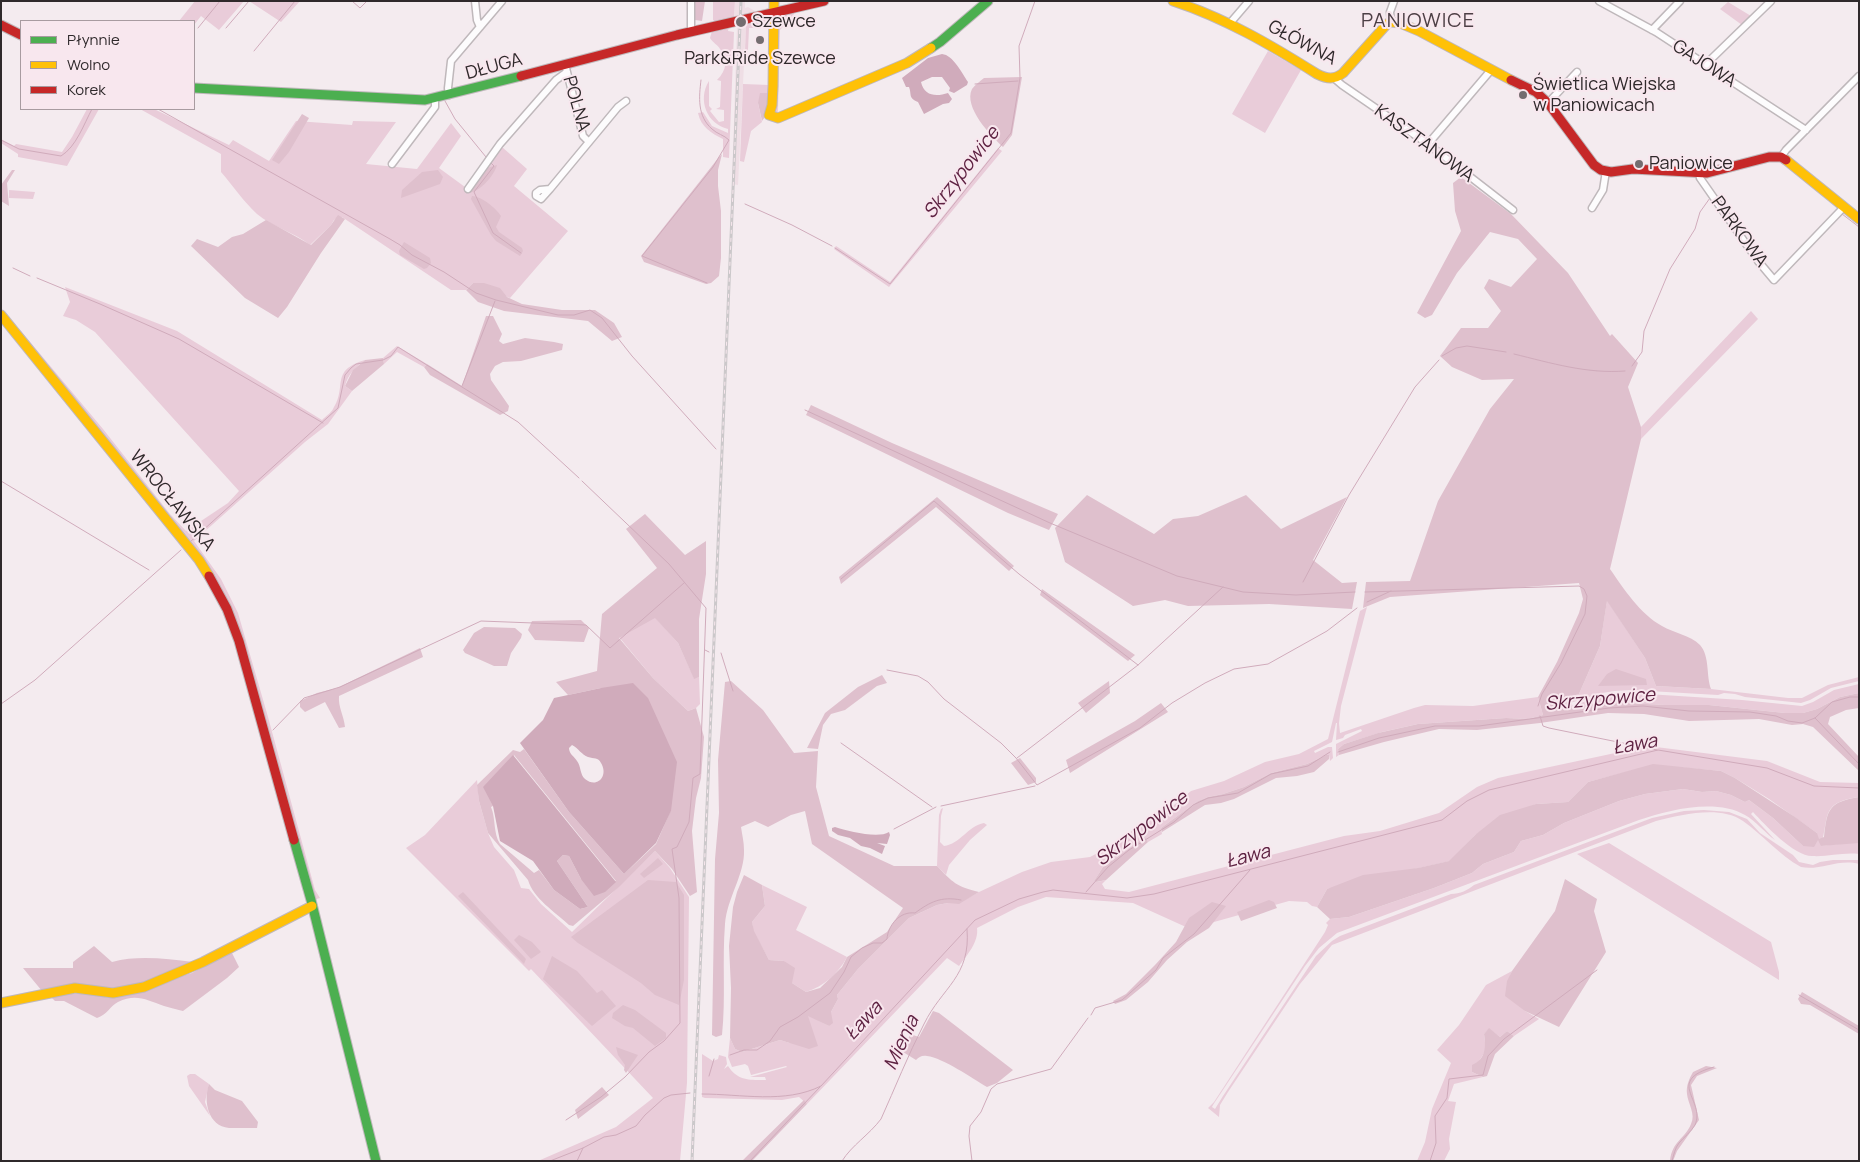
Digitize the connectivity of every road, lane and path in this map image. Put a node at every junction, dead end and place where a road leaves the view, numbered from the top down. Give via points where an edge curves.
1 (474, 1) edge
2 (502, 1) edge
3 (691, 1) edge
4 (774, 1) edge
5 (824, 1) edge
6 (988, 1) edge
7 (1173, 1) edge
8 (1249, 1) edge
9 (1394, 1) edge
10 (1599, 1) edge
11 (1680, 1) edge
12 (1771, 1) edge
13 (775, 13) junction
14 (1231, 22) junction
15 (1391, 22) junction
16 (1, 25) edge
17 (480, 27) junction
18 (1652, 30) junction
19 (691, 32) junction
20 (20, 34) edge
21 (1705, 65) junction
22 (566, 68) junction
23 (1491, 70) junction
24 (1577, 72) dead end
25 (1859, 76) edge
26 (1335, 79) junction
27 (195, 88) edge
28 (449, 95) junction
29 (435, 98) junction
30 (626, 101) dead end
31 (1548, 103) junction
32 (1806, 130) junction
33 (589, 142) junction
34 (1428, 144) junction
35 (1781, 157) junction
36 (392, 164) dead end
37 (1606, 171) junction
38 (1699, 173) junction
39 (468, 189) dead end
40 (550, 190) dead end
41 (1844, 206) junction
42 (1592, 208) dead end
43 (1513, 210) dead end
44 (1859, 219) edge
45 (1, 315) edge
46 (312, 906) junction
47 (1, 1003) edge
48 (376, 1161) edge

1 - 17 street
2 - 17 street
3 - 19 street
4 - 13 street
5 - 13 street, DŁUGA
6 - 13 street via 953,32 907,63 778,118 769,115
7 - 14 street, GŁÓWNA
8 - 14 street
9 - 15 street
10 - 18 street, GAJOWA
11 - 18 street
12 - 21 street
13 - 19 street, DŁUGA
14 - 26 street, GŁÓWNA via 1317,74
15 - 23 street via 1418,31
15 - 26 street, GŁÓWNA
16 - 20 street
17 - 28 street via 451,61
18 - 21 street, GAJOWA
19 - 22 street, DŁUGA
21 - 32 street, GAJOWA
22 - 28 street, DŁUGA
22 - 33 street, POLNA via 583,136
22 - 39 street via 500,144
23 - 31 street via 1536,92
23 - 34 street
24 - 31 street
25 - 32 street
26 - 34 street, KASZTANOWA
27 - 29 street, DŁUGA via 414,100
28 - 29 street, DŁUGA
29 - 36 street via 435,107
30 - 33 street, POLNA
31 - 37 street via 1594,164
32 - 35 street
33 - 40 street, POLNA
34 - 43 street, KASZTANOWA
35 - 38 street
35 - 41 street
37 - 38 street via 1642,169
37 - 42 street via 1603,190
38 - 41 street, PARKOWA via 1774,280
41 - 44 street
45 - 46 street, WROCŁAWSKA via 189,547 223,598 266,735
46 - 47 street via 203,962 144,987 113,993 75,988
46 - 48 street, WROCŁAWSKA

